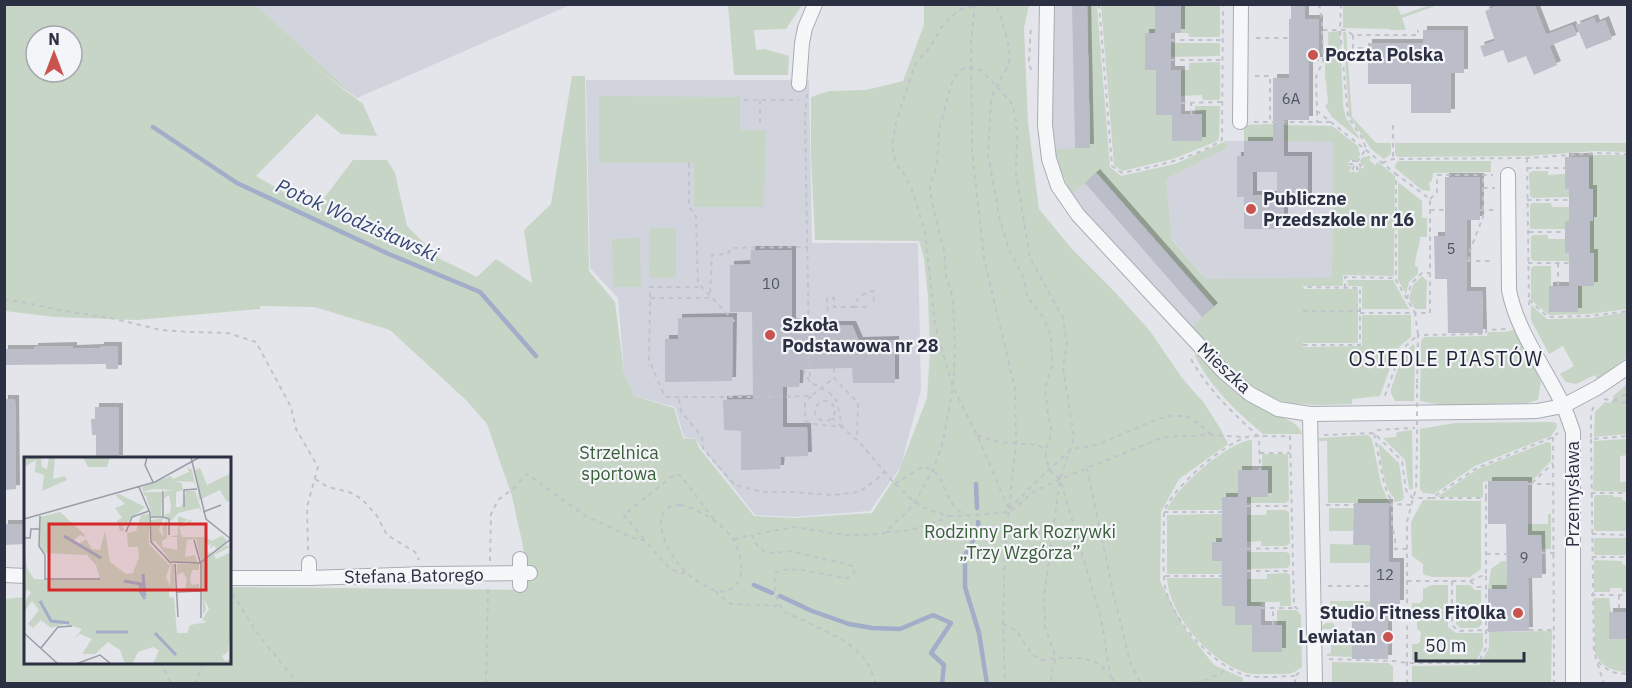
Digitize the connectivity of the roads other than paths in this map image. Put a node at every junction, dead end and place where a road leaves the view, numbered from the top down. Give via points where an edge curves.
1 (815, 4) edge
2 (1047, 4) edge
3 (1241, 4) edge
4 (804, 86) road end
5 (1240, 122) road end
6 (1508, 175) road end
7 (1628, 367) edge
8 (1563, 406) junction
9 (1310, 414) junction
10 (520, 559) dead end
11 (309, 563) road end
12 (4, 576) edge
13 (24, 576) edge
14 (231, 578) edge
15 (309, 578) junction
16 (1315, 684) edge
17 (1573, 684) edge

1 - 4 street via 802,43
2 - 9 street, Mieszka via 1045,125 1049,159 1058,186 1078,215 1224,372 1250,394 1278,409
3 - 5 street
6 - 8 street, Przemysława via 1512,308
7 - 8 street, Mieszka via 1600,393
8 - 9 street, Mieszka via 1538,411
8 - 17 street, Przemysława via 1573,432
9 - 16 street via 1310,664
10 - 15 street, Stefana Batorego via 523,577 426,574
11 - 15 street
12 - 13 street
14 - 15 street, Stefana Batorego

